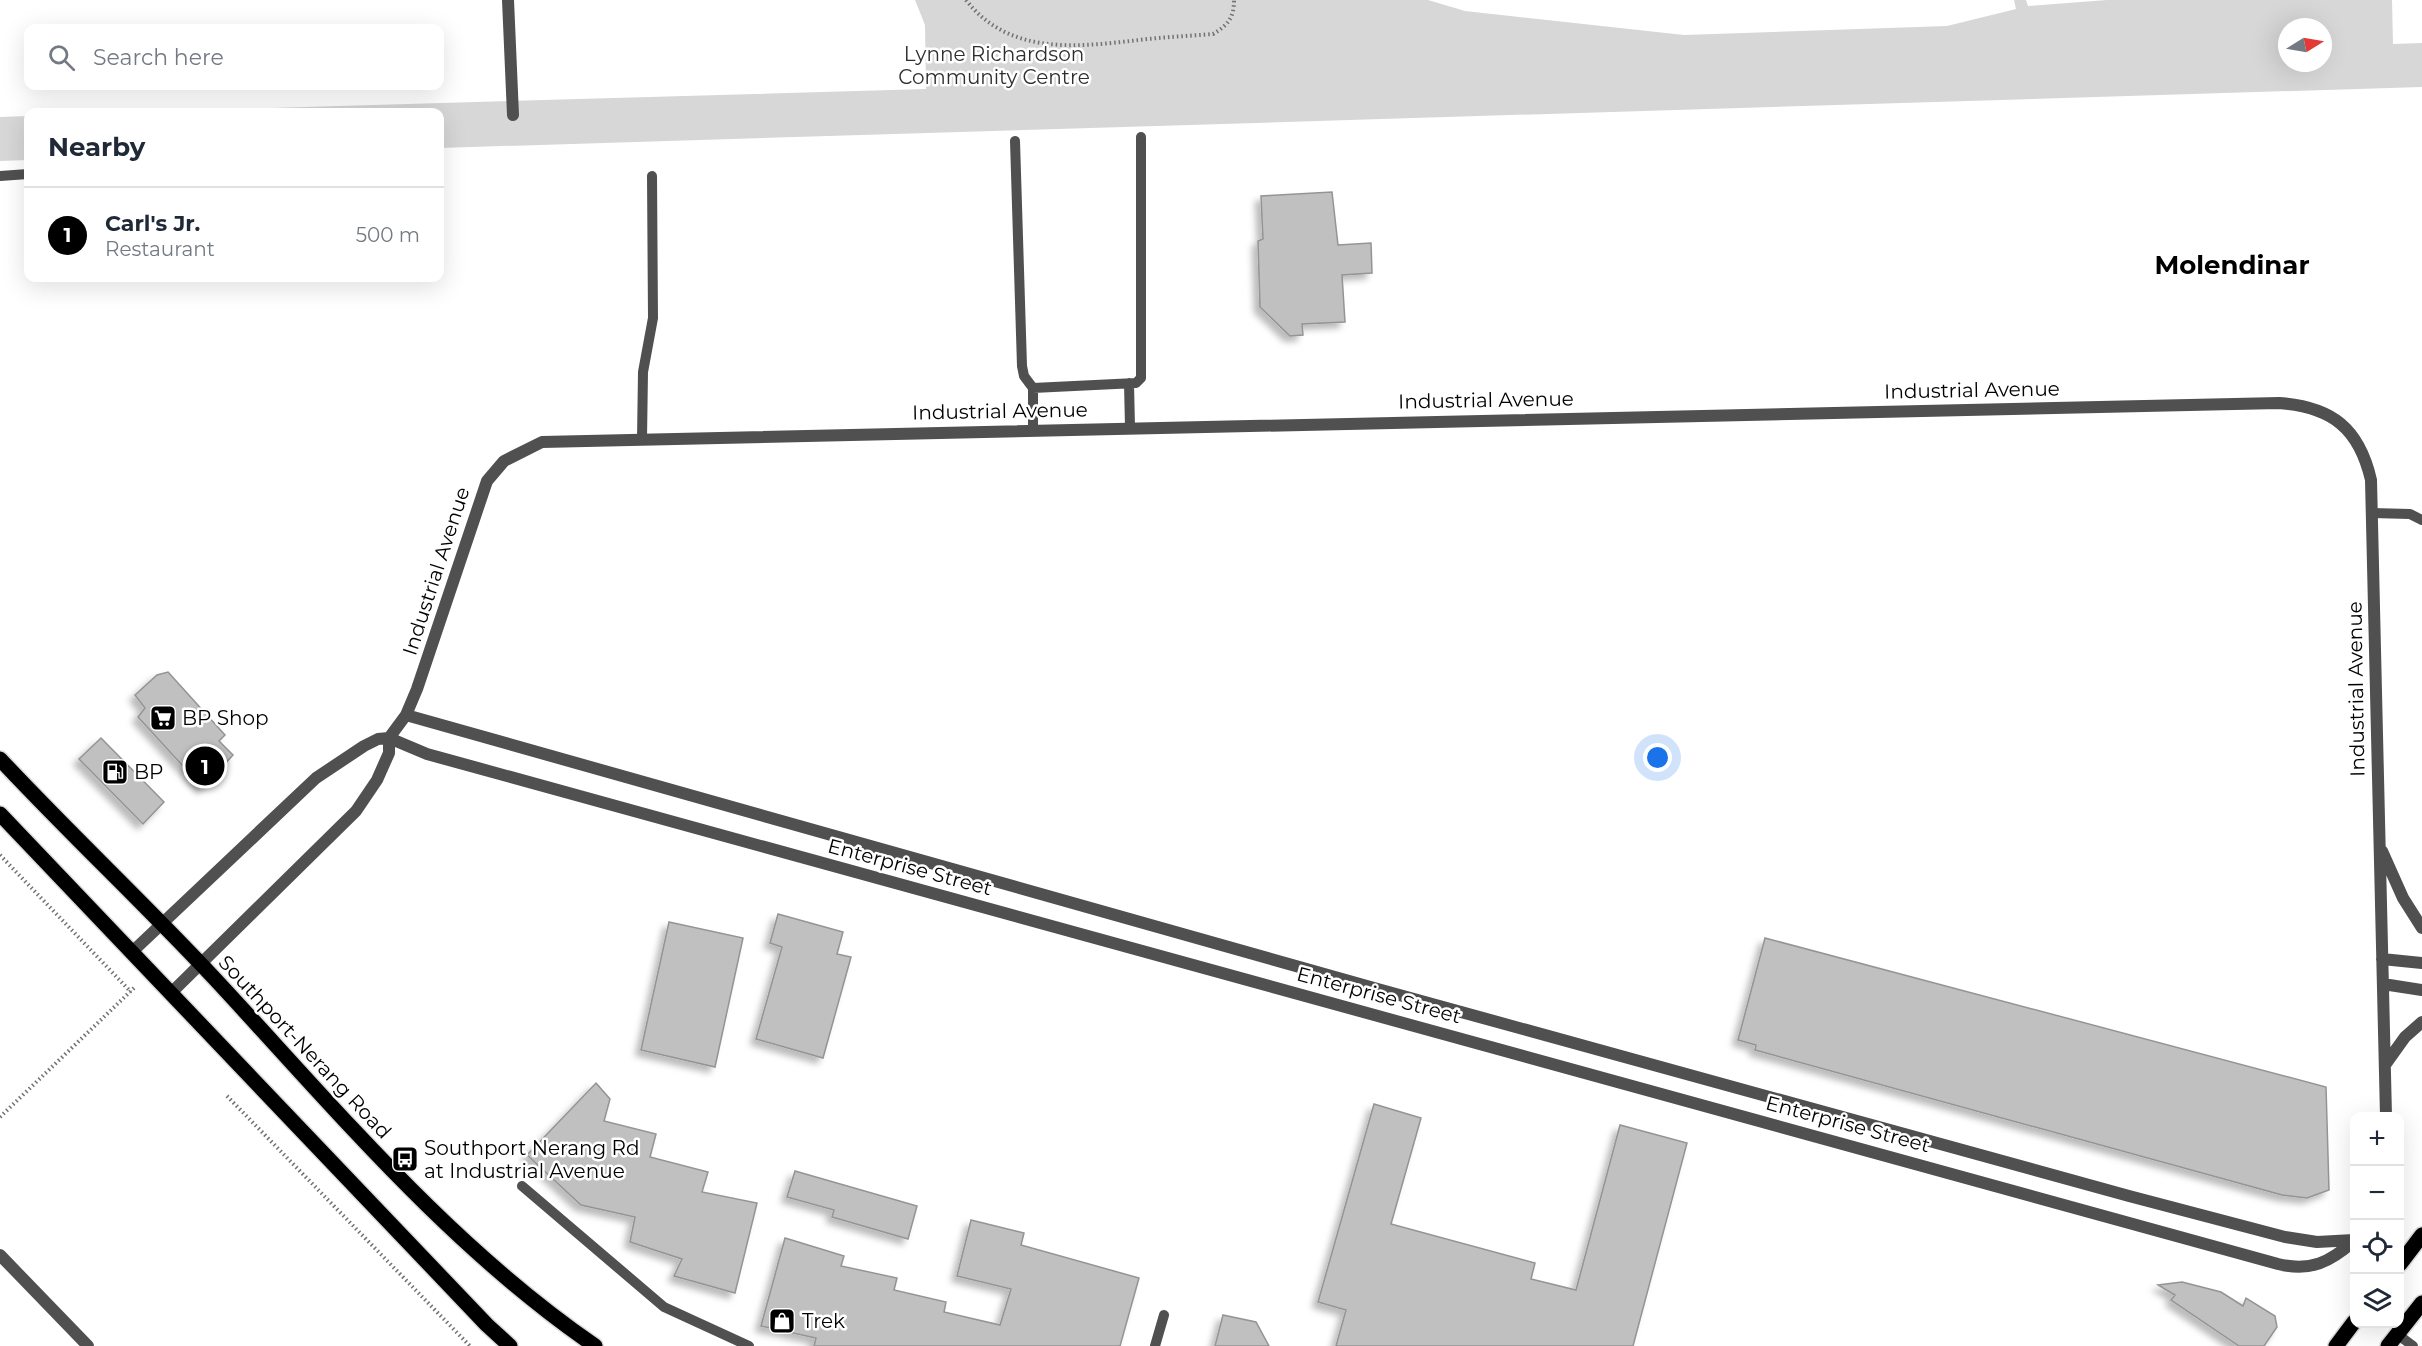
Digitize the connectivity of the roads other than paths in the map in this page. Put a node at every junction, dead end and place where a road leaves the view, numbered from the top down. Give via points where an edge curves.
1 (508, 0) edge
2 (513, 115) dead end
3 (1141, 137) dead end
4 (1015, 141) dead end
5 (24, 174) edge
6 (0, 176) edge
7 (652, 176) dead end
8 (1129, 383) junction
9 (1033, 388) junction
10 (1130, 428) junction
11 (1033, 430) junction
12 (642, 439) junction
13 (2372, 513) junction
14 (2422, 520) edge
15 (406, 715) junction
16 (389, 738) junction
17 (0, 759) edge
18 (0, 814) edge
19 (2379, 844) junction
20 (162, 925) junction
21 (2422, 928) edge
22 (132, 952) junction
23 (2382, 960) junction
24 (2422, 963) edge
25 (200, 964) junction
26 (2383, 984) junction
27 (2422, 990) edge
28 (172, 992) junction
29 (2422, 1022) edge
30 (2385, 1065) junction
31 (2386, 1112) edge
32 (522, 1186) dead end
33 (2422, 1235) edge
34 (2350, 1240) edge
35 (2350, 1244) edge
36 (0, 1255) edge
37 (2404, 1259) edge
38 (2422, 1303) edge
39 (1164, 1315) dead end
40 (2350, 1328) edge
41 (2392, 1340) edge
42 (745, 1345) edge
43 (88, 1346) edge
44 (510, 1346) edge
45 (595, 1346) edge
46 (1155, 1346) edge
47 (2336, 1346) edge
48 (2413, 1346) edge

1 - 2 street
3 - 8 lane via 1143,373 1136,383
4 - 9 lane via 1022,366
5 - 6 lane
7 - 12 lane via 653,318 643,372
8 - 9 lane
8 - 10 lane
9 - 11 lane
10 - 11 street, Industrial Avenue
10 - 13 street, Industrial Avenue via 2279,403 2319,409 2352,434 2367,463
11 - 12 street, Industrial Avenue
12 - 15 street, Industrial Avenue via 542,442 516,453 494,472 482,491
13 - 14 lane via 2410,514
13 - 19 street, Industrial Avenue
15 - 16 street, Industrial Avenue
15 - 34 street, Enterprise Street via 2151,1202 2285,1237 2317,1242
16 - 20 street via 364,746 316,778
16 - 25 street, Industrial Avenue via 389,753 377,780 356,811
16 - 35 street, Enterprise Street via 427,754 2278,1264 2318,1266
17 - 20 main road, Southport-Nerang Road
18 - 22 main road
19 - 21 street, Industrial Avenue via 2403,898
19 - 23 street, Industrial Avenue
20 - 22 street
20 - 25 main road, Southport-Nerang Road
22 - 28 main road
23 - 24 street
23 - 26 street, Industrial Avenue
25 - 28 street, Industrial Avenue
25 - 45 main road, Southport-Nerang Road via 363,1142 474,1252
26 - 27 street
26 - 30 street, Industrial Avenue
28 - 44 main road
29 - 30 street via 2405,1037
30 - 31 street, Industrial Avenue
32 - 42 lane via 664,1307
33 - 37 main road
36 - 43 street
38 - 41 main road
39 - 46 lane
40 - 47 main road
41 - 48 lane

